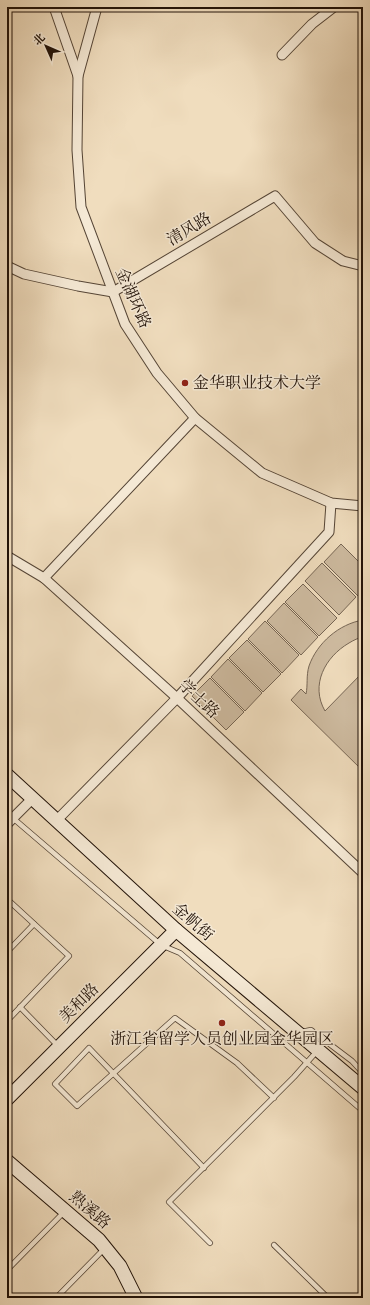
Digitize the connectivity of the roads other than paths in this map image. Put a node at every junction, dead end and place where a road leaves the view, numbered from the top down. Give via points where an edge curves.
1 (54, 7) edge
2 (97, 7) edge
3 (334, 7) edge
4 (282, 55) dead end
5 (78, 76) junction
6 (7, 266) edge
7 (363, 266) edge
8 (112, 292) junction
9 (195, 418) junction
10 (331, 503) junction
11 (363, 506) edge
12 (7, 556) edge
13 (44, 578) junction
14 (177, 698) junction
15 (7, 775) edge
16 (33, 798) junction
17 (9, 818) edge
18 (57, 820) junction
19 (363, 873) edge
20 (7, 899) edge
21 (34, 924) junction
22 (176, 930) junction
23 (161, 945) junction
24 (7, 952) edge
25 (20, 1007) junction
26 (7, 1021) edge
27 (298, 1033) junction
28 (59, 1047) junction
29 (318, 1050) junction
30 (307, 1062) junction
31 (113, 1073) junction
32 (363, 1073) edge
33 (363, 1088) edge
34 (274, 1098) junction
35 (7, 1099) edge
36 (363, 1111) edge
37 (7, 1161) edge
38 (204, 1168) junction
39 (65, 1211) junction
40 (210, 1243) dead end
41 (274, 1245) dead end
42 (106, 1248) junction
43 (7, 1270) edge
44 (56, 1298) edge
45 (136, 1298) edge
46 (328, 1298) edge

1 - 5 street
2 - 5 street, 金湖环路
3 - 4 street via 312,24
5 - 8 street, 金湖环路 via 77,150 81,207
6 - 8 street via 24,274
7 - 8 street, 清风路 via 343,261 315,243 275,196
8 - 9 street, 金湖环路 via 125,324 153,367
9 - 10 street, 金湖环路 via 262,474
9 - 13 street
10 - 11 street, 金湖环路
10 - 14 street via 329,532
12 - 13 street, 学士路
13 - 14 street, 学士路
14 - 18 street
14 - 19 street, 学士路
15 - 16 street, 金帆街
16 - 17 street
16 - 18 street, 金帆街
17 - 23 lane
18 - 22 street, 金帆街
20 - 21 lane
21 - 24 lane
21 - 25 lane via 69,956
22 - 23 street, 美和路
22 - 27 street, 金帆街
23 - 28 street, 美和路
23 - 30 lane via 180,953
25 - 26 lane
25 - 28 lane
27 - 29 street, 金帆街
27 - 32 lane via 311,1030 352,1061
28 - 35 street, 美和路
29 - 30 lane
29 - 33 street, 金帆街
30 - 34 lane
30 - 36 lane
31 - 31 lane via 89,1048 55,1084 77,1106
31 - 34 lane via 175,1018 237,1063
31 - 38 lane
34 - 38 lane
37 - 39 street, 熟溪路
38 - 40 lane via 169,1202
39 - 42 street, 熟溪路
39 - 43 lane
41 - 46 lane
42 - 44 lane
42 - 45 street, 熟溪路 via 120,1266

